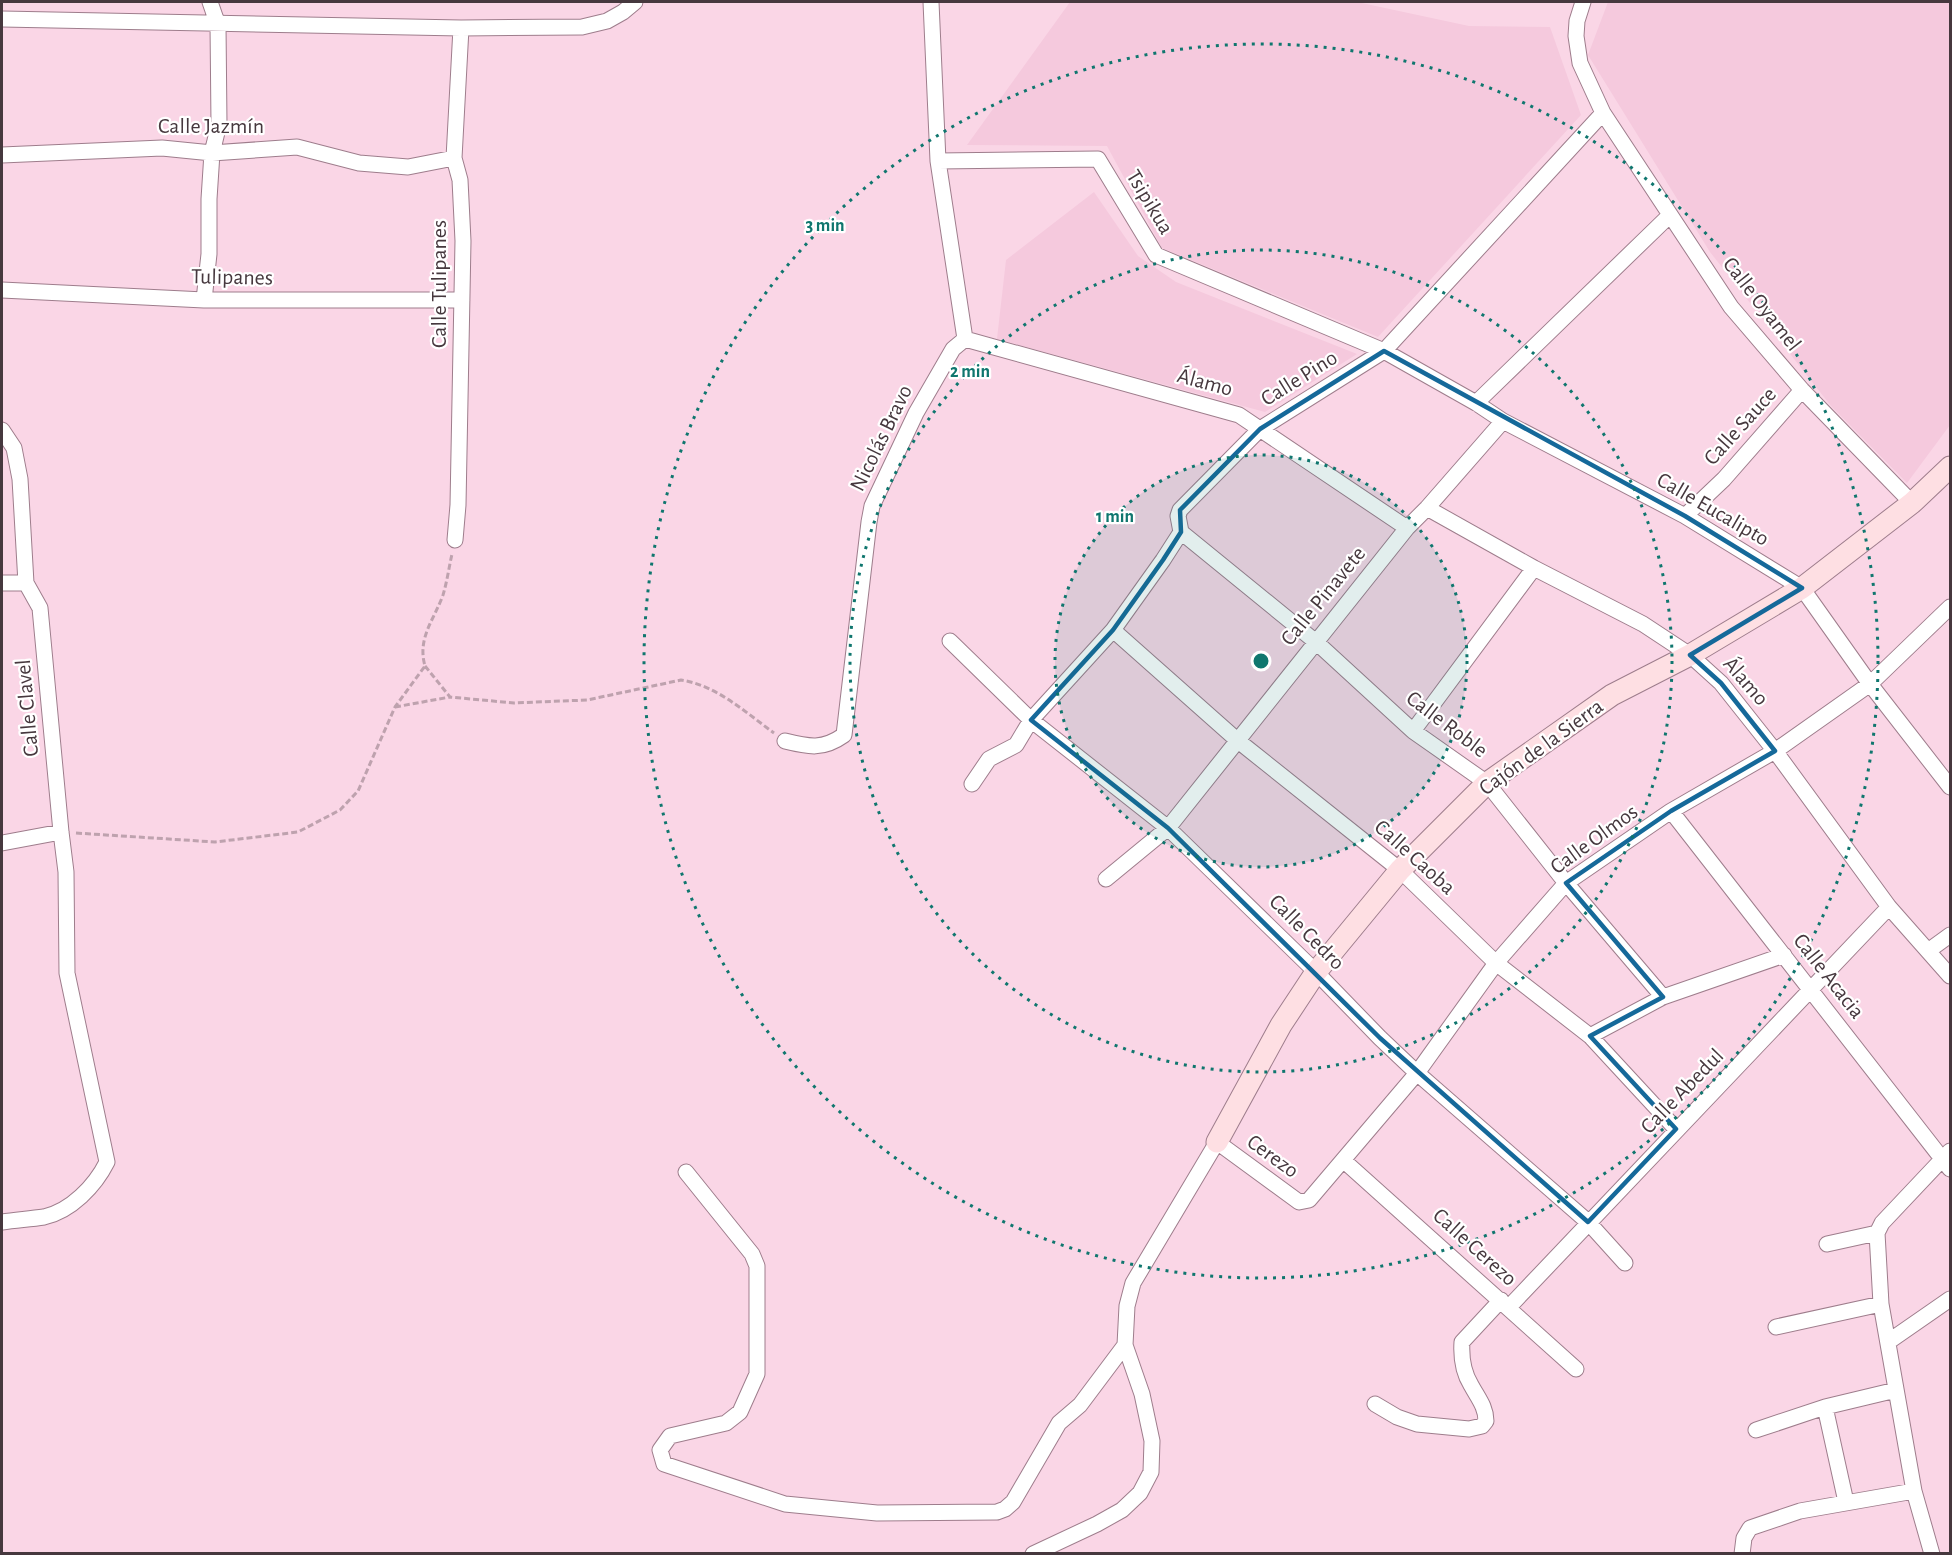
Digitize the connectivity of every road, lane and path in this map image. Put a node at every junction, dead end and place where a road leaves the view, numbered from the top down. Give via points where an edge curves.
1 (210, 2) edge
2 (635, 2) edge
3 (931, 2) edge
4 (1583, 2) edge
5 (2, 20) edge
6 (218, 25) junction
7 (461, 28) junction
8 (1603, 113) junction
9 (212, 153) junction
10 (2, 155) edge
11 (454, 158) junction
12 (938, 161) junction
13 (1671, 215) junction
14 (2, 290) edge
15 (204, 300) junction
16 (462, 300) junction
17 (965, 339) junction
18 (1384, 351) junction
19 (1802, 390) junction
20 (1476, 403) junction
21 (1503, 421) junction
22 (1260, 429) junction
23 (2, 430) edge
24 (1950, 467) edge
25 (1912, 503) junction
26 (1427, 508) junction
27 (1685, 516) junction
28 (1407, 528) junction
29 (1181, 532) junction
30 (455, 540) joint
31 (1534, 568) junction
32 (2, 583) edge
33 (26, 583) junction
34 (1802, 588) junction
35 (1950, 607) edge
36 (1113, 630) junction
37 (950, 640) dead end
38 (1316, 642) junction
39 (1690, 655) junction
40 (425, 666) junction
41 (1870, 684) junction
42 (450, 697) junction
43 (395, 706) junction
44 (1031, 720) junction
45 (1413, 731) junction
46 (1237, 740) junction
47 (785, 741) joint
48 (1775, 751) junction
49 (1487, 783) junction
50 (972, 784) dead end
51 (1950, 787) edge
52 (1671, 811) junction
53 (1168, 828) junction
54 (61, 832) junction
55 (2, 843) edge
56 (1400, 870) junction
57 (1106, 879) dead end
58 (1566, 883) junction
59 (1889, 907) junction
60 (1950, 935) edge
61 (1928, 951) junction
62 (1784, 955) junction
63 (1496, 963) junction
64 (1316, 972) junction
65 (1950, 976) edge
66 (1811, 988) junction
67 (1663, 997) junction
68 (1590, 1036) junction
69 (1417, 1073) junction
70 (1676, 1129) junction
71 (1216, 1142) junction
72 (1344, 1160) junction
73 (1948, 1160) edge
74 (686, 1172) dead end
75 (1304, 1203) joint
76 (2, 1222) edge
77 (1588, 1222) junction
78 (1877, 1233) junction
79 (1827, 1244) dead end
80 (1625, 1263) dead end
81 (1950, 1299) edge
82 (1505, 1304) junction
83 (1881, 1304) junction
84 (1776, 1327) dead end
85 (1888, 1342) junction
86 (1125, 1345) junction
87 (1576, 1369) dead end
88 (1896, 1390) junction
89 (1376, 1404) dead end
90 (1825, 1407) junction
91 (1756, 1430) dead end
92 (1914, 1491) junction
93 (1846, 1502) junction
94 (1033, 1554) edge
95 (1742, 1554) edge
96 (1932, 1554) edge

1 - 6 street
2 - 7 street via 607,21 582,27
3 - 12 street
4 - 8 street via 1576,21 1580,63
5 - 6 street
6 - 7 street
6 - 9 street via 219,124
7 - 11 street, Calle Tulipanes
8 - 13 street, Calle Oyamel
8 - 18 street, Calle Pino
9 - 10 street, Calle Jazmín via 162,148
9 - 11 street, Calle Jazmín via 297,147 359,163 408,167
9 - 15 street
11 - 16 street, Calle Tulipanes via 460,180
12 - 17 street
12 - 18 street, Tsipikua via 1098,159 1156,255
13 - 19 street, Calle Oyamel via 1731,307
13 - 20 street
14 - 15 street, Tulipanes
15 - 16 street, Tulipanes
16 - 30 street, Calle Tulipanes
17 - 22 street, Álamo via 1239,415
17 - 47 street, Nicolás Bravo via 953,350 916,412 872,506 844,735 824,746
18 - 20 street, Calle Eucalipto
18 - 22 street, Calle Pino
19 - 25 street, Calle Oyamel
19 - 27 street, Calle Sauce via 1724,479
20 - 21 street, Calle Eucalipto
21 - 26 street, Calle Pinavete
21 - 27 street, Calle Eucalipto
22 - 28 street, Álamo
22 - 29 street, Calle Pino via 1180,510
23 - 33 street via 14,448 20,479
24 - 25 street, Cajón de la Sierra
25 - 34 street, Cajón de la Sierra
26 - 28 street, Calle Pinavete
26 - 31 street, Álamo
27 - 34 street, Calle Eucalipto
28 - 38 street, Calle Pinavete
29 - 36 street, Calle Pino
29 - 38 street, Calle Roble
30 - 40 path via 443,595 422,643
31 - 39 street, Álamo via 1644,624
31 - 45 street
32 - 33 street
33 - 54 street, Calle Clavel via 40,608
34 - 39 street, Cajón de la Sierra
34 - 41 street, Calle Eucalipto
35 - 41 street, Calle Olmos
36 - 44 street, Calle Pino
36 - 46 street, Calle Caoba
37 - 44 street, Calle Cedro
38 - 45 street, Calle Roble
38 - 46 street, Calle Pinavete
39 - 48 street, Álamo via 1721,683
39 - 49 street, Cajón de la Sierra via 1612,695
40 - 42 path
40 - 43 path
41 - 48 street, Calle Olmos
41 - 51 street, Calle Eucalipto
42 - 43 path
42 - 47 path via 514,703 587,700 681,680 712,689
43 - 54 path via 358,791 340,810 298,832 215,842
44 - 50 street, Calle Pino via 1016,745 989,759
44 - 53 street, Calle Cedro
45 - 49 street, Calle Roble
46 - 53 street, Calle Pinavete
46 - 56 street, Calle Caoba
48 - 52 street, Calle Olmos
48 - 59 street, Álamo
49 - 56 street, Cajón de la Sierra
49 - 58 street, Calle Roble
52 - 58 street, Calle Olmos
52 - 62 street, Calle Acacia
53 - 57 street, Calle Pinavete
53 - 64 street, Calle Cedro
54 - 55 street
54 - 76 street, Calle Clavel via 66,872 67,973 107,1162 99,1177 70,1206 46,1216
56 - 63 street, Calle Caoba
56 - 64 street, Cajón de la Sierra
58 - 63 street, Calle Olmos
58 - 67 street, Calle Roble
59 - 61 street, Álamo
59 - 66 street, Calle Abedul
60 - 61 street
61 - 65 street, Álamo
62 - 66 street, Calle Acacia
62 - 67 street
63 - 68 street, Calle Caoba
63 - 69 street, Calle Olmos
64 - 69 street, Calle Cedro
64 - 71 street, Cajón de la Sierra via 1281,1025
66 - 70 street, Calle Abedul
66 - 73 street, Calle Acacia
67 - 68 street
68 - 70 street, Calle Caoba
69 - 72 street, Calle Olmos
69 - 77 street, Calle Cedro
70 - 77 street, Calle Abedul
71 - 75 street, Cerezo
71 - 86 street via 1132,1283
72 - 75 street, Calle Olmos
72 - 82 street, Calle Cerezo
73 - 78 street via 1882,1223
74 - 86 street via 752,1254 757,1266 757,1374 734,1418 670,1436 660,1450 664,1464 785,1504 877,1513 997,1512 1013,1502 1059,1423 1080,1405
77 - 80 street, Calle Cedro
77 - 82 street, Calle Abedul
78 - 79 street
78 - 83 street
81 - 85 street
82 - 87 street, Calle Cerezo
82 - 89 street via 1462,1342 1463,1366 1486,1411 1482,1426 1469,1429 1417,1424
83 - 84 street
83 - 85 street
85 - 88 street
86 - 94 street via 1142,1394 1152,1441 1151,1472 1140,1492 1122,1509
88 - 90 street
88 - 92 street
90 - 91 street
90 - 93 street
92 - 93 street
92 - 96 street
93 - 95 street via 1800,1511 1750,1528

